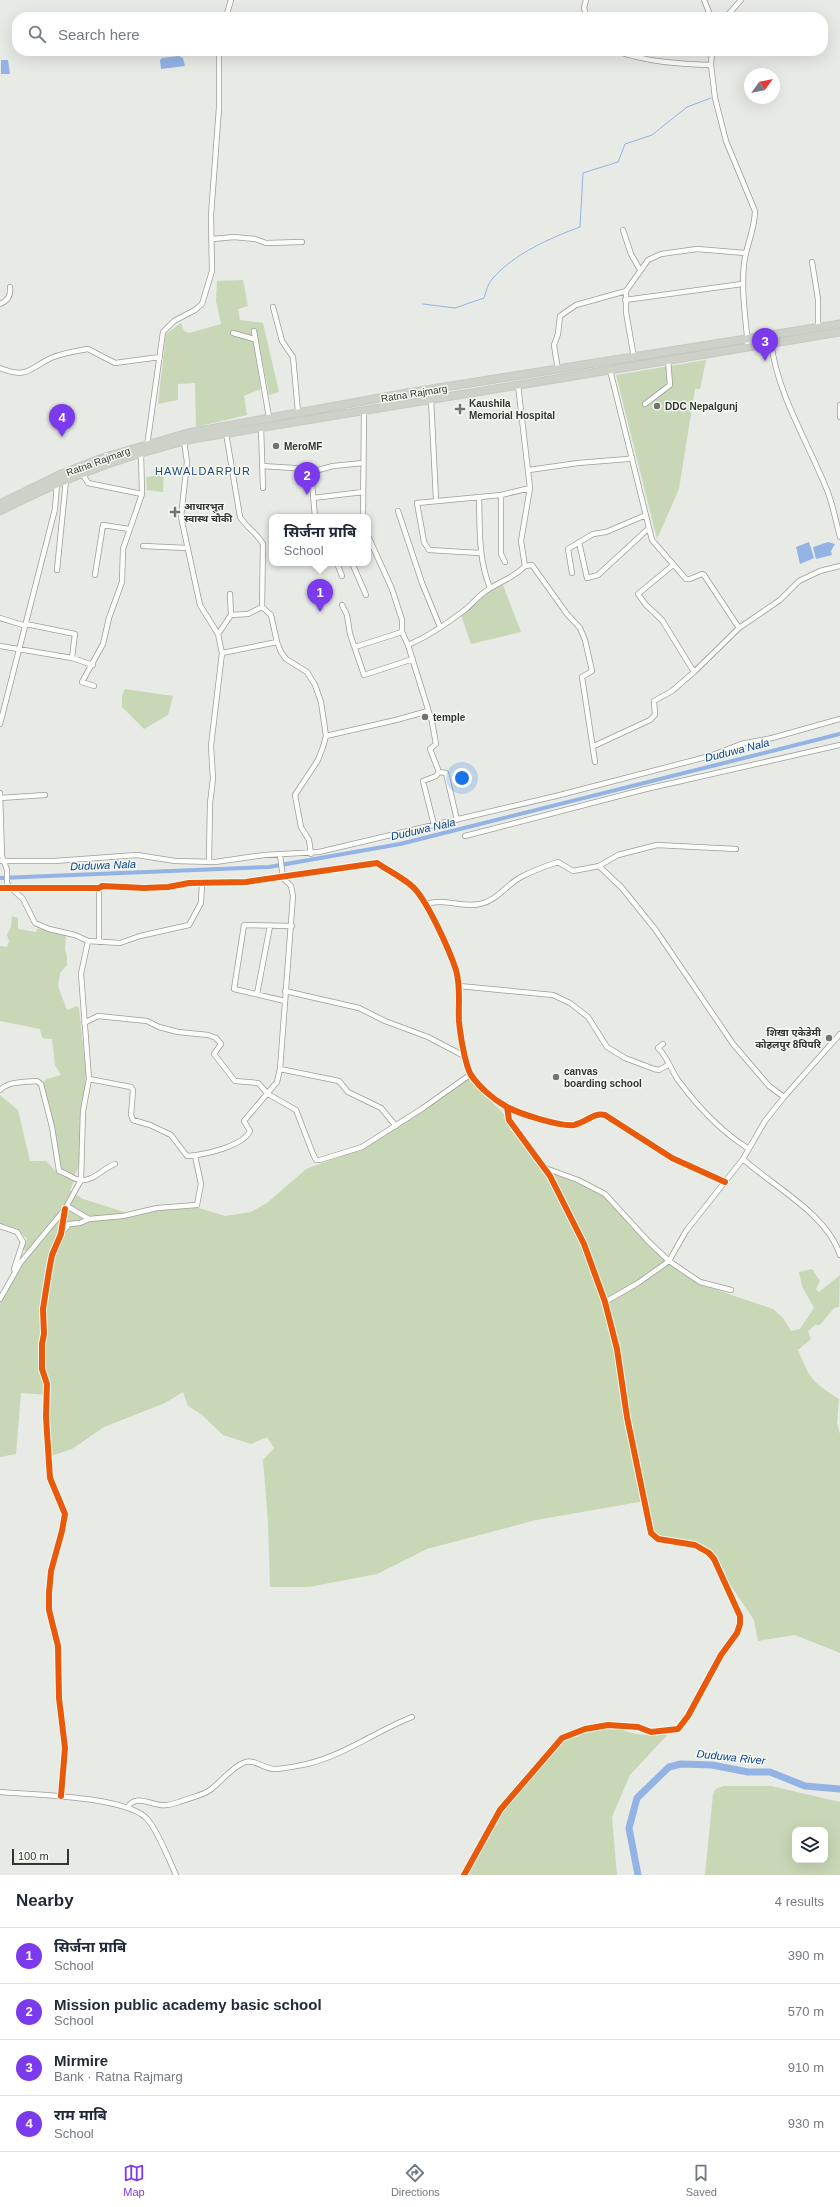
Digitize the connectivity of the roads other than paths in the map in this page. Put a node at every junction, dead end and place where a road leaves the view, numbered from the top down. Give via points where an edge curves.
1 (231, 0) edge
2 (586, 0) edge
3 (704, 0) edge
4 (741, 0) edge
5 (227, 12) edge
6 (585, 12) edge
7 (709, 12) edge
8 (730, 12) edge
9 (219, 56) edge
10 (632, 56) edge
11 (712, 56) edge
12 (711, 65) junction
13 (623, 230) dead end
14 (213, 239) junction
15 (302, 242) dead end
16 (745, 253) junction
17 (812, 262) dead end
18 (640, 270) junction
19 (742, 284) junction
20 (10, 287) dead end
21 (626, 291) junction
22 (625, 300) junction
23 (0, 304) edge
24 (273, 307) dead end
25 (840, 324) edge
26 (818, 328) junction
27 (254, 331) dead end
28 (840, 332) edge
29 (233, 333) dead end
30 (254, 339) junction
31 (747, 339) junction
32 (771, 340) junction
33 (748, 347) junction
34 (160, 357) junction
35 (634, 358) junction
36 (668, 360) junction
37 (0, 368) edge
38 (558, 370) junction
39 (610, 370) junction
40 (518, 385) junction
41 (431, 399) junction
42 (645, 404) dead end
43 (840, 405) edge
44 (364, 410) junction
45 (298, 412) junction
46 (269, 417) junction
47 (840, 417) edge
48 (261, 427) junction
49 (226, 433) junction
50 (184, 441) junction
51 (148, 443) junction
52 (143, 452) junction
53 (632, 457) junction
54 (363, 463) junction
55 (262, 466) junction
56 (528, 470) junction
57 (311, 472) junction
58 (82, 473) junction
59 (66, 480) junction
60 (57, 483) junction
61 (264, 488) dead end
62 (530, 488) junction
63 (363, 492) junction
64 (142, 494) junction
65 (501, 495) junction
66 (480, 497) junction
67 (313, 498) junction
68 (436, 500) junction
69 (0, 504) edge
70 (0, 511) edge
71 (398, 511) dead end
72 (315, 514) edge
73 (363, 514) edge
74 (646, 514) junction
75 (649, 528) junction
76 (128, 529) junction
77 (840, 537) edge
78 (579, 542) junction
79 (371, 543) edge
80 (143, 546) dead end
81 (187, 548) junction
82 (480, 554) junction
83 (505, 562) dead end
84 (673, 565) junction
85 (338, 566) edge
86 (353, 566) edge
87 (524, 566) junction
88 (840, 566) edge
89 (56, 570) dead end
90 (572, 573) dead end
91 (95, 575) dead end
92 (342, 576) dead end
93 (490, 588) junction
94 (230, 594) dead end
95 (366, 595) dead end
96 (342, 605) dead end
97 (262, 607) junction
98 (231, 615) junction
99 (0, 618) edge
100 (25, 625) junction
101 (440, 627) junction
102 (738, 628) junction
103 (402, 632) junction
104 (218, 634) junction
105 (277, 642) junction
106 (408, 645) junction
107 (0, 646) edge
108 (355, 647) junction
109 (18, 648) junction
110 (222, 653) junction
111 (72, 658) junction
112 (413, 659) junction
113 (92, 665) junction
114 (694, 672) junction
115 (94, 686) dead end
116 (428, 711) junction
117 (840, 719) edge
118 (0, 724) edge
119 (326, 736) junction
120 (840, 745) edge
121 (594, 746) junction
122 (595, 762) dead end
123 (439, 772) junction
124 (0, 793) edge
125 (45, 795) dead end
126 (0, 798) edge
127 (457, 820) junction
128 (434, 825) junction
129 (465, 836) dead end
130 (736, 850) dead end
131 (311, 854) junction
132 (280, 855) junction
133 (1, 861) edge
134 (209, 861) junction
135 (599, 866) junction
136 (283, 878) junction
137 (202, 883) junction
138 (0, 888) edge
139 (99, 888) junction
140 (13, 889) junction
141 (426, 904) junction
142 (270, 926) junction
143 (292, 926) junction
144 (88, 940) junction
145 (99, 942) junction
146 (459, 986) junction
147 (285, 991) junction
148 (257, 994) junction
149 (285, 1001) junction
150 (84, 1023) junction
151 (840, 1034) edge
152 (663, 1044) dead end
153 (466, 1057) junction
154 (668, 1065) junction
155 (280, 1069) junction
156 (471, 1074) junction
157 (89, 1079) junction
158 (0, 1090) edge
159 (268, 1094) junction
160 (784, 1097) junction
161 (507, 1107) junction
162 (396, 1126) junction
163 (749, 1149) junction
164 (195, 1156) junction
165 (743, 1159) junction
166 (115, 1164) dead end
167 (545, 1168) junction
168 (81, 1180) junction
169 (725, 1182) junction
170 (66, 1207) junction
171 (88, 1219) junction
172 (0, 1226) edge
173 (61, 1234) junction
174 (840, 1254) edge
175 (668, 1261) junction
176 (10, 1280) junction
177 (731, 1290) dead end
178 (0, 1299) edge
179 (605, 1302) junction
180 (412, 1717) dead end
181 (0, 1792) edge
182 (61, 1796) junction
183 (128, 1807) junction
184 (176, 1875) edge
185 (464, 1875) edge

1 - 5 street
2 - 6 street
3 - 7 street
4 - 8 street
9 - 14 street via 219,108 211,215
10 - 12 street via 692,66
11 - 12 street
12 - 16 street via 715,98 726,141 755,210 755,223
13 - 18 street via 631,254
14 - 15 street via 234,237 256,239 266,243
14 - 34 street via 212,271 202,304 174,321 163,332
16 - 18 street via 676,250 648,260
16 - 19 street
17 - 26 street via 818,299
18 - 21 street
19 - 22 street
19 - 31 street
20 - 23 street via 11,293 5,302
21 - 22 street
21 - 38 street via 576,305 560,316 554,345
22 - 35 street
24 - 45 street via 282,341 293,357
25 - 26 highway, Ratna Rajmarg
26 - 32 highway, Ratna Rajmarg
27 - 30 street
28 - 32 highway, Ratna Rajmarg
29 - 30 street
30 - 46 street
31 - 32 highway, Ratna Rajmarg
31 - 33 street
31 - 35 highway, Ratna Rajmarg
32 - 33 highway, Ratna Rajmarg
32 - 77 street via 777,374 827,489
33 - 36 highway, Ratna Rajmarg
34 - 37 street via 115,363 88,349 51,358 27,373 10,372
34 - 51 street
35 - 38 highway, Ratna Rajmarg
36 - 39 highway, Ratna Rajmarg
36 - 42 street via 670,385
38 - 45 highway, Ratna Rajmarg
39 - 40 highway, Ratna Rajmarg
39 - 53 street
40 - 41 highway, Ratna Rajmarg
40 - 56 street
41 - 44 highway, Ratna Rajmarg
41 - 68 street
43 - 47 street
44 - 48 highway, Ratna Rajmarg
44 - 54 street
45 - 46 highway, Ratna Rajmarg
46 - 51 highway, Ratna Rajmarg
48 - 49 highway, Ratna Rajmarg
48 - 55 street
49 - 50 highway, Ratna Rajmarg
49 - 97 street via 240,517 246,526 259,536 263,544
50 - 52 highway, Ratna Rajmarg
50 - 81 street via 187,462 181,517
51 - 52 street
51 - 69 highway, Ratna Rajmarg via 59,475
52 - 58 highway, Ratna Rajmarg
52 - 64 street
53 - 56 street
53 - 74 street
54 - 57 street via 333,466
54 - 63 street
55 - 57 street
55 - 61 street
56 - 62 street
57 - 67 street
58 - 59 highway, Ratna Rajmarg
58 - 64 street via 88,483
59 - 60 highway, Ratna Rajmarg
59 - 89 street
60 - 70 highway, Ratna Rajmarg
60 - 100 street via 55,509
62 - 65 street
62 - 87 street via 521,541
63 - 67 street
63 - 73 street
64 - 76 street
65 - 66 street
65 - 83 street via 501,554
66 - 68 street
66 - 82 street
67 - 72 street
68 - 82 street via 417,503 424,542 429,550
71 - 101 street
74 - 75 street
74 - 78 street
75 - 78 street via 598,575 587,578
75 - 84 street via 652,540
76 - 91 street via 103,525
76 - 113 street via 123,549 122,582 103,644
78 - 90 street via 568,549
79 - 103 street via 392,589 402,620
80 - 81 street
81 - 104 street via 200,605
82 - 93 street
84 - 102 street via 686,578 704,575
84 - 114 street via 638,594 662,620
85 - 92 street
86 - 95 street
87 - 93 street via 516,574
87 - 121 street via 536,568 542,581 584,635 592,671 582,677
88 - 102 street via 820,571 799,581 780,600
93 - 101 street
94 - 98 street
96 - 108 street
97 - 98 street via 248,614
97 - 105 street via 270,615
98 - 104 street
99 - 100 street
100 - 109 street
100 - 111 street via 75,634
101 - 106 street
102 - 114 street
103 - 106 street
103 - 108 street
104 - 110 street
105 - 110 street
105 - 119 street via 286,659 307,672 312,680 321,702
106 - 112 street
107 - 109 street
108 - 112 street via 364,675
109 - 111 street
109 - 118 street
110 - 134 street via 211,746 213,779
111 - 113 street
112 - 116 street
113 - 115 street via 82,682
114 - 121 street via 654,702 655,715 650,720
116 - 119 street
116 - 123 street via 436,744 430,749 430,754
117 - 127 street via 741,744 710,756
119 - 131 street via 318,760 295,796 301,827 309,840
120 - 129 street via 646,789
121 - 122 street
123 - 127 street via 446,773
123 - 128 street via 436,776 423,780
124 - 126 street
125 - 126 street
126 - 133 street
127 - 128 street
128 - 131 street
130 - 135 street via 657,845 618,855
131 - 132 street
132 - 134 street
132 - 136 street
133 - 134 street via 55,861 137,855 175,861
133 - 140 street via 7,870 7,884
135 - 141 street via 573,871 558,862 520,877 498,896 480,904 437,901
135 - 160 street via 622,888 655,929 733,1044 769,1086
136 - 137 street via 225,884
136 - 141 street via 377,863 414,888
136 - 143 street via 291,886
137 - 139 street via 168,887 111,885
137 - 145 street via 200,903 189,925 120,943
138 - 140 street
139 - 140 street
139 - 145 street
140 - 144 street via 22,899 35,923
141 - 146 street via 456,970
142 - 143 street
142 - 148 street
142 - 148 street via 244,925 234,988
143 - 147 street
144 - 145 street
144 - 150 street via 81,974
146 - 153 street via 459,1022
146 - 154 street via 553,995 570,1003 588,1017 607,1047 614,1052 654,1069 659,1070
147 - 149 street
147 - 153 street via 360,1008 385,1021 428,1037
148 - 149 street
149 - 155 street
150 - 157 street
150 - 159 street via 98,1016 108,1016 147,1021 178,1032 212,1036 221,1044 214,1054 235,1081 258,1083
151 - 160 street
152 - 154 street via 658,1048
153 - 156 street
154 - 163 street via 706,1115
155 - 159 street via 277,1082
155 - 162 street via 339,1081 348,1092 381,1108
156 - 161 street via 485,1091
156 - 162 street
157 - 164 street via 131,1087 133,1120 164,1130 177,1140 184,1154
157 - 168 street via 83,1111
158 - 168 street via 6,1084 40,1082 52,1127 58,1170
159 - 162 street via 296,1110 316,1160 362,1147
159 - 164 street via 244,1121 250,1131 246,1138
160 - 163 street via 765,1121
161 - 167 street via 509,1120
161 - 169 street via 563,1126 576,1124 600,1114 605,1115 672,1158
163 - 165 street
164 - 171 street via 201,1184 197,1205 157,1208 123,1216
165 - 169 street
165 - 174 street via 818,1218
166 - 168 street via 91,1179
167 - 175 street via 578,1180 605,1194
167 - 179 street via 584,1244
168 - 170 street
169 - 175 street via 686,1231
170 - 171 street
170 - 173 street
170 - 176 street via 21,1262
171 - 173 street via 69,1224
172 - 176 street via 17,1232 23,1242
173 - 182 street via 52,1255 43,1309 42,1369 47,1384 46,1417 50,1478 64,1514 51,1571 49,1593 49,1610 58,1646 59,1698 65,1748
175 - 177 street via 700,1282
175 - 179 street via 638,1284
176 - 178 street
179 - 185 street via 617,1349 627,1417 651,1533 658,1539 696,1545 709,1553 737,1607 740,1624 688,1716 678,1729 651,1732 638,1727 608,1724 562,1738 500,1810
180 - 183 street via 391,1725 338,1754 287,1768 273,1769 254,1761 248,1762 236,1768 206,1793 169,1805 139,1800 132,1802
181 - 182 street
182 - 183 street
183 - 184 street via 148,1820

